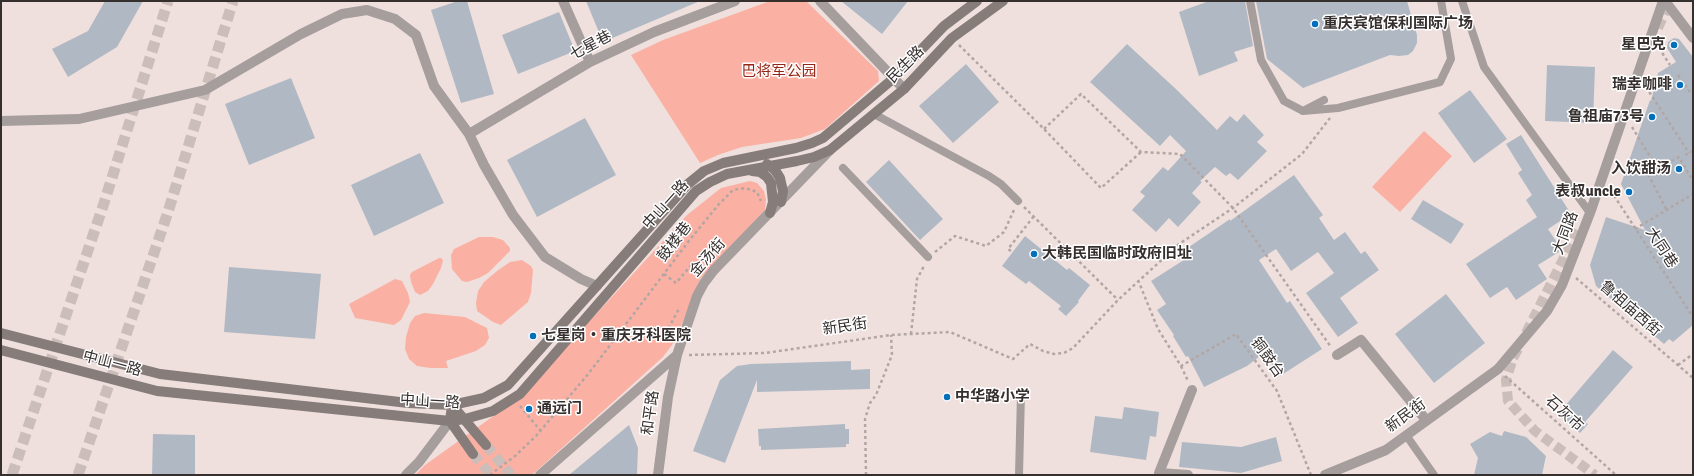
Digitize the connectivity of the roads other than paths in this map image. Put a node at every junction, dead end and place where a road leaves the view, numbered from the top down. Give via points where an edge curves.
1 (563, 1) edge
2 (735, 1) edge
3 (820, 1) edge
4 (977, 1) edge
5 (1003, 1) edge
6 (1250, 1) edge
7 (1440, 1) edge
8 (1462, 1) edge
9 (1664, 1) edge
10 (1693, 38) edge
11 (590, 62) junction
12 (894, 78) junction
13 (904, 89) junction
14 (1324, 100) dead end
15 (1303, 111) junction
16 (874, 114) junction
17 (1, 121) edge
18 (469, 134) junction
19 (823, 138) joint
20 (830, 150) junction
21 (745, 158) junction
22 (770, 166) junction
23 (843, 168) dead end
24 (746, 170) junction
25 (1018, 201) road end
26 (781, 202) junction
27 (770, 212) junction
28 (1590, 213) junction
29 (928, 258) road end
30 (597, 286) junction
31 (1, 333) edge
32 (1, 350) edge
33 (677, 355) junction
34 (1337, 355) road end
35 (1498, 369) joint
36 (1192, 390) road end
37 (1021, 393) dead end
38 (452, 405) junction
39 (465, 420) junction
40 (1426, 420) junction
41 (450, 422) junction
42 (1406, 435) junction
43 (486, 445) tunnel mouth
44 (473, 454) tunnel mouth
45 (406, 475) edge
46 (540, 475) edge
47 (658, 475) edge
48 (1019, 475) edge
49 (1188, 475) edge
50 (1325, 475) edge
51 (1434, 475) edge

1 - 11 street
2 - 11 street, 七星巷 via 654,32
3 - 12 street
4 - 12 main road, 民生路 via 944,26
5 - 13 main road, 民生路 via 952,38
6 - 15 lane via 1261,60 1284,101
7 - 15 lane via 1451,59 1440,82 1338,108
8 - 28 lane via 1484,67
9 - 10 street
9 - 28 street, 大同路
11 - 18 street, 七星巷
12 - 13 street
12 - 19 main road, 民生路
13 - 16 main road, 民生路
14 - 15 lane
16 - 20 main road, 民生路
16 - 25 lane via 989,176
17 - 18 street via 79,119 205,90 342,14 367,10 394,19 416,35 434,86
18 - 30 street via 513,214 545,257
19 - 21 main road, 中山一路 via 796,148
20 - 22 main road, 中山一路 via 814,157
20 - 26 street, 金汤街
21 - 22 main road
21 - 30 main road, 中山一路 via 704,171 688,184
22 - 24 main road, 中山一路
22 - 26 main road via 780,178 783,191
23 - 29 lane
24 - 27 main road via 760,172 771,183 773,202
24 - 39 main road, 中山一路 via 727,174 696,192 520,394 493,411
26 - 27 street, 金汤街
27 - 33 street, 金汤街 via 704,283
28 - 35 street, 大同路 via 1555,298
30 - 38 main road, 中山一路 via 508,385 484,398
31 - 38 main road, 中山一路 via 160,374 408,403
32 - 41 main road, 中山一路 via 157,392
33 - 46 street
33 - 47 street, 和平路 via 668,397
34 - 40 street via 1361,340
35 - 40 street, 新民街
36 - 49 street via 1159,473
37 - 48 lane
38 - 39 main road
38 - 41 main road
39 - 41 main road, 中山一路
39 - 43 main road
40 - 42 street, 新民街
41 - 44 main road
41 - 45 street
42 - 50 street, 新民街 via 1386,450
42 - 51 lane

